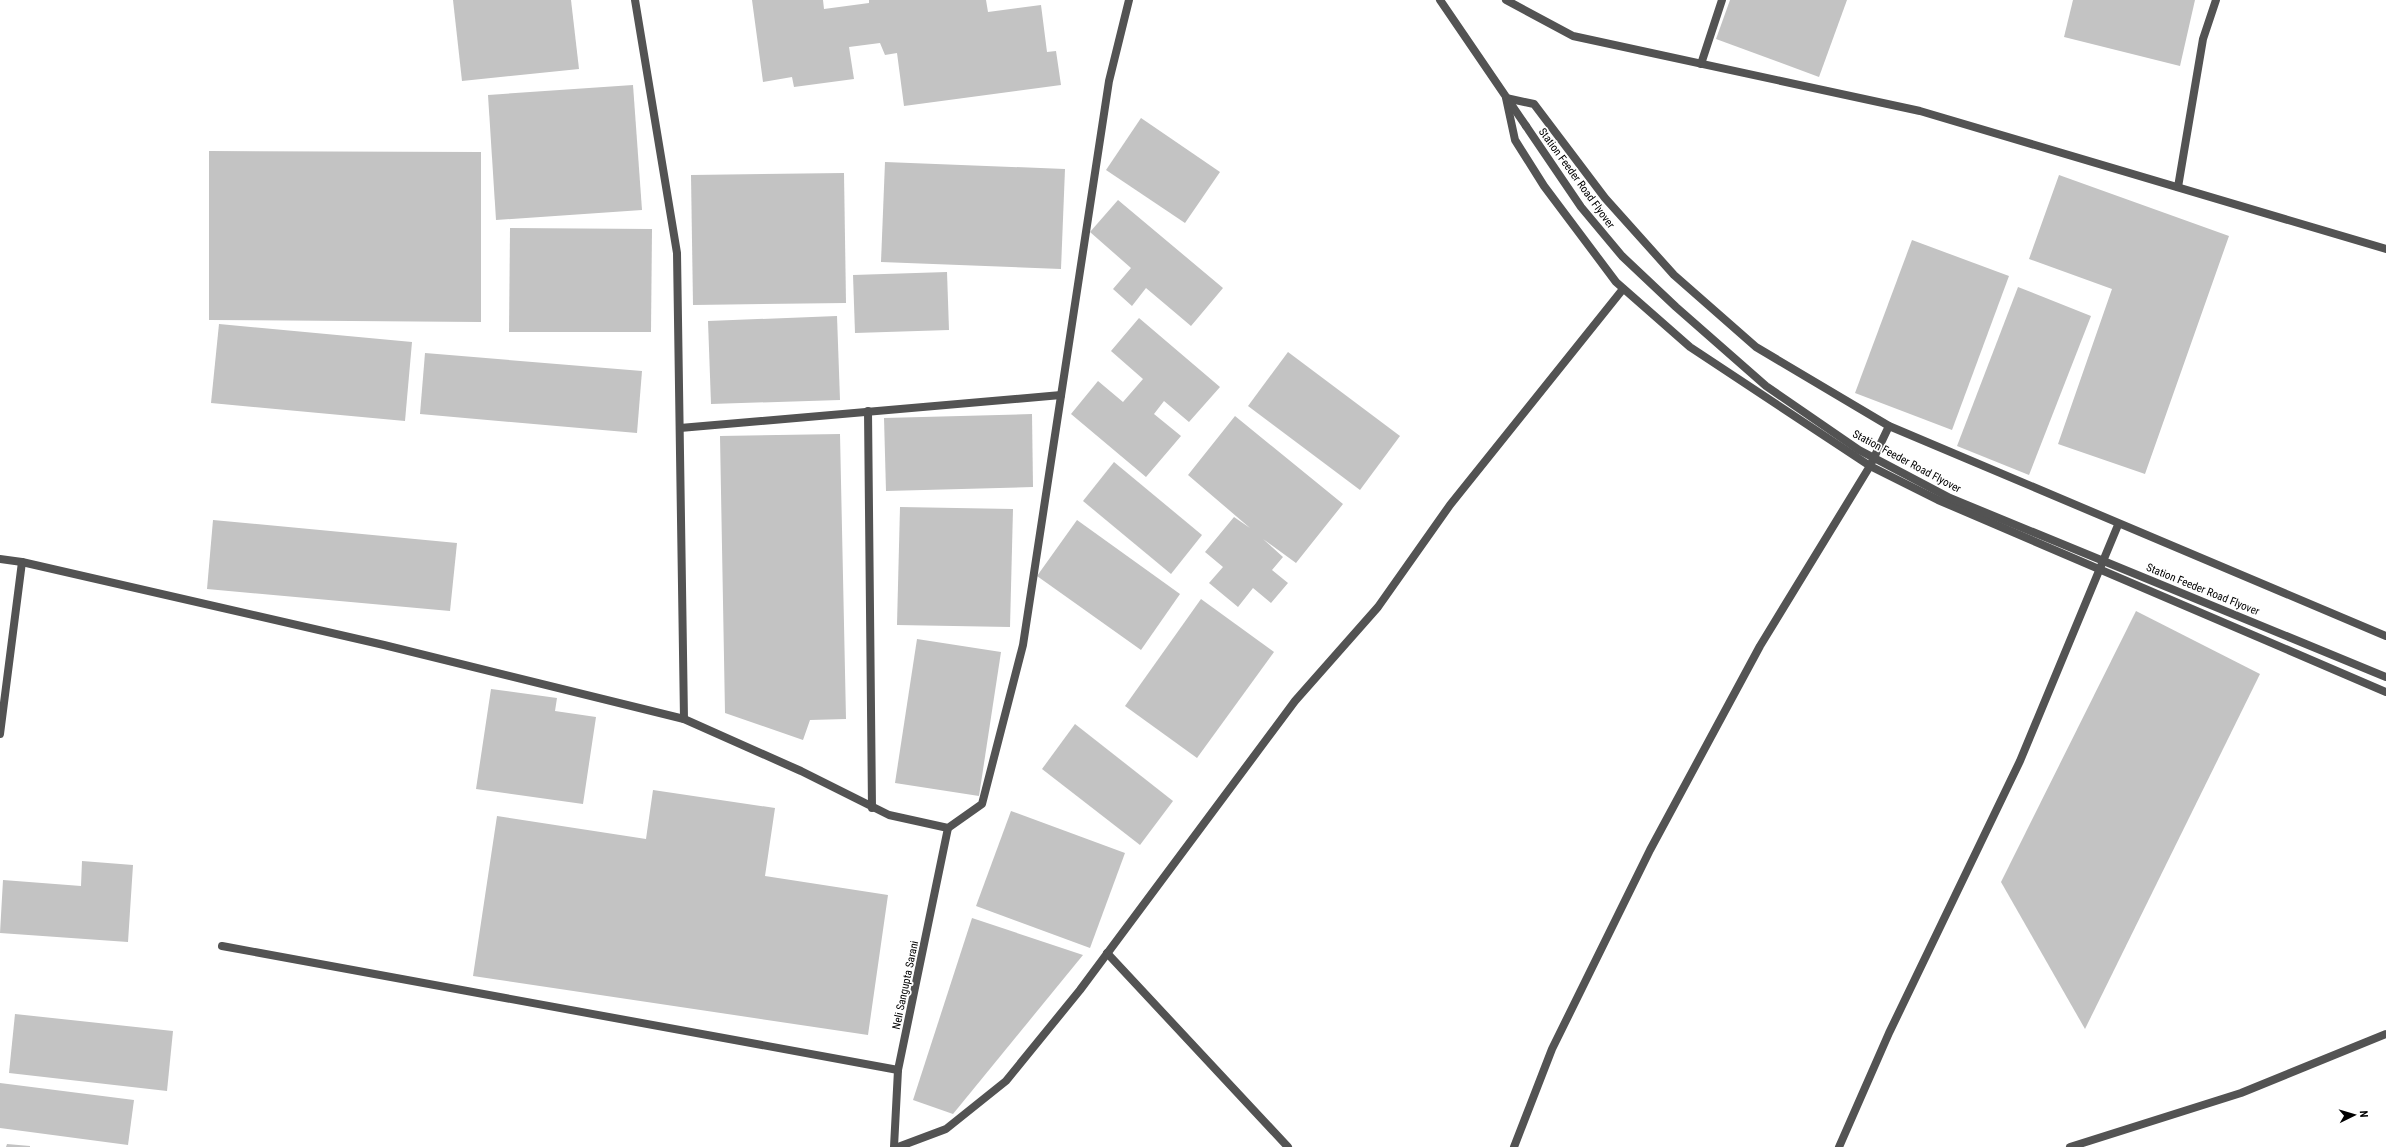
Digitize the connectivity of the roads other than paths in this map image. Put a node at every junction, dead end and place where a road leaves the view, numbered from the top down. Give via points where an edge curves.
1 (635, 0) edge
2 (1129, 0) edge
3 (1440, 0) edge
4 (1506, 0) edge
5 (1722, 0) edge
6 (2216, 0) edge
7 (1701, 64) junction
8 (1506, 98) junction
9 (2178, 187) junction
10 (2386, 248) edge
11 (1623, 288) junction
12 (1061, 395) junction
13 (868, 411) junction
14 (1889, 426) junction
15 (680, 428) junction
16 (1870, 466) junction
17 (2118, 525) junction
18 (0, 559) edge
19 (22, 562) junction
20 (2101, 569) junction
21 (2386, 636) edge
22 (2386, 677) edge
23 (2386, 692) edge
24 (684, 719) junction
25 (0, 734) edge
26 (872, 808) junction
27 (948, 828) junction
28 (222, 946) dead end
29 (1107, 953) junction
30 (2386, 1034) edge
31 (898, 1070) junction
32 (894, 1147) edge
33 (898, 1147) edge
34 (1288, 1147) edge
35 (1514, 1147) edge
36 (1839, 1147) edge
37 (2070, 1147) edge

1 - 15 street via 677,253
2 - 12 street via 1109,81
3 - 8 street, Station Feeder Road Flyover
4 - 7 street via 1573,36
5 - 7 street
6 - 9 street via 2203,39
7 - 9 street via 1920,111
8 - 11 street via 1515,140 1544,186
8 - 14 street via 1534,104 1605,198 1674,275 1756,347
8 - 22 street, Station Feeder Road Flyover, bridge via 1581,207 1622,256 1766,386 1859,450 1950,498
9 - 10 street
11 - 16 street via 1690,347
11 - 29 street via 1450,505 1378,607 1295,701
12 - 13 street
12 - 27 street via 1023,645 982,804
13 - 15 street
13 - 26 street
14 - 16 street
14 - 17 street
15 - 24 street
16 - 20 street via 1938,500
16 - 35 street via 1760,646 1650,850 1552,1049
17 - 20 street
17 - 21 street
18 - 19 street
19 - 24 street via 384,645
19 - 25 street
20 - 23 street
20 - 36 street via 2020,761 1889,1033
24 - 26 street via 801,771
26 - 27 street via 888,815
27 - 31 street, Neli Sangupta Sarani
28 - 31 street
29 - 33 street via 1006,1081 946,1129
29 - 34 street
30 - 37 street via 2241,1093
31 - 32 street, Neli Sangupta Sarani

